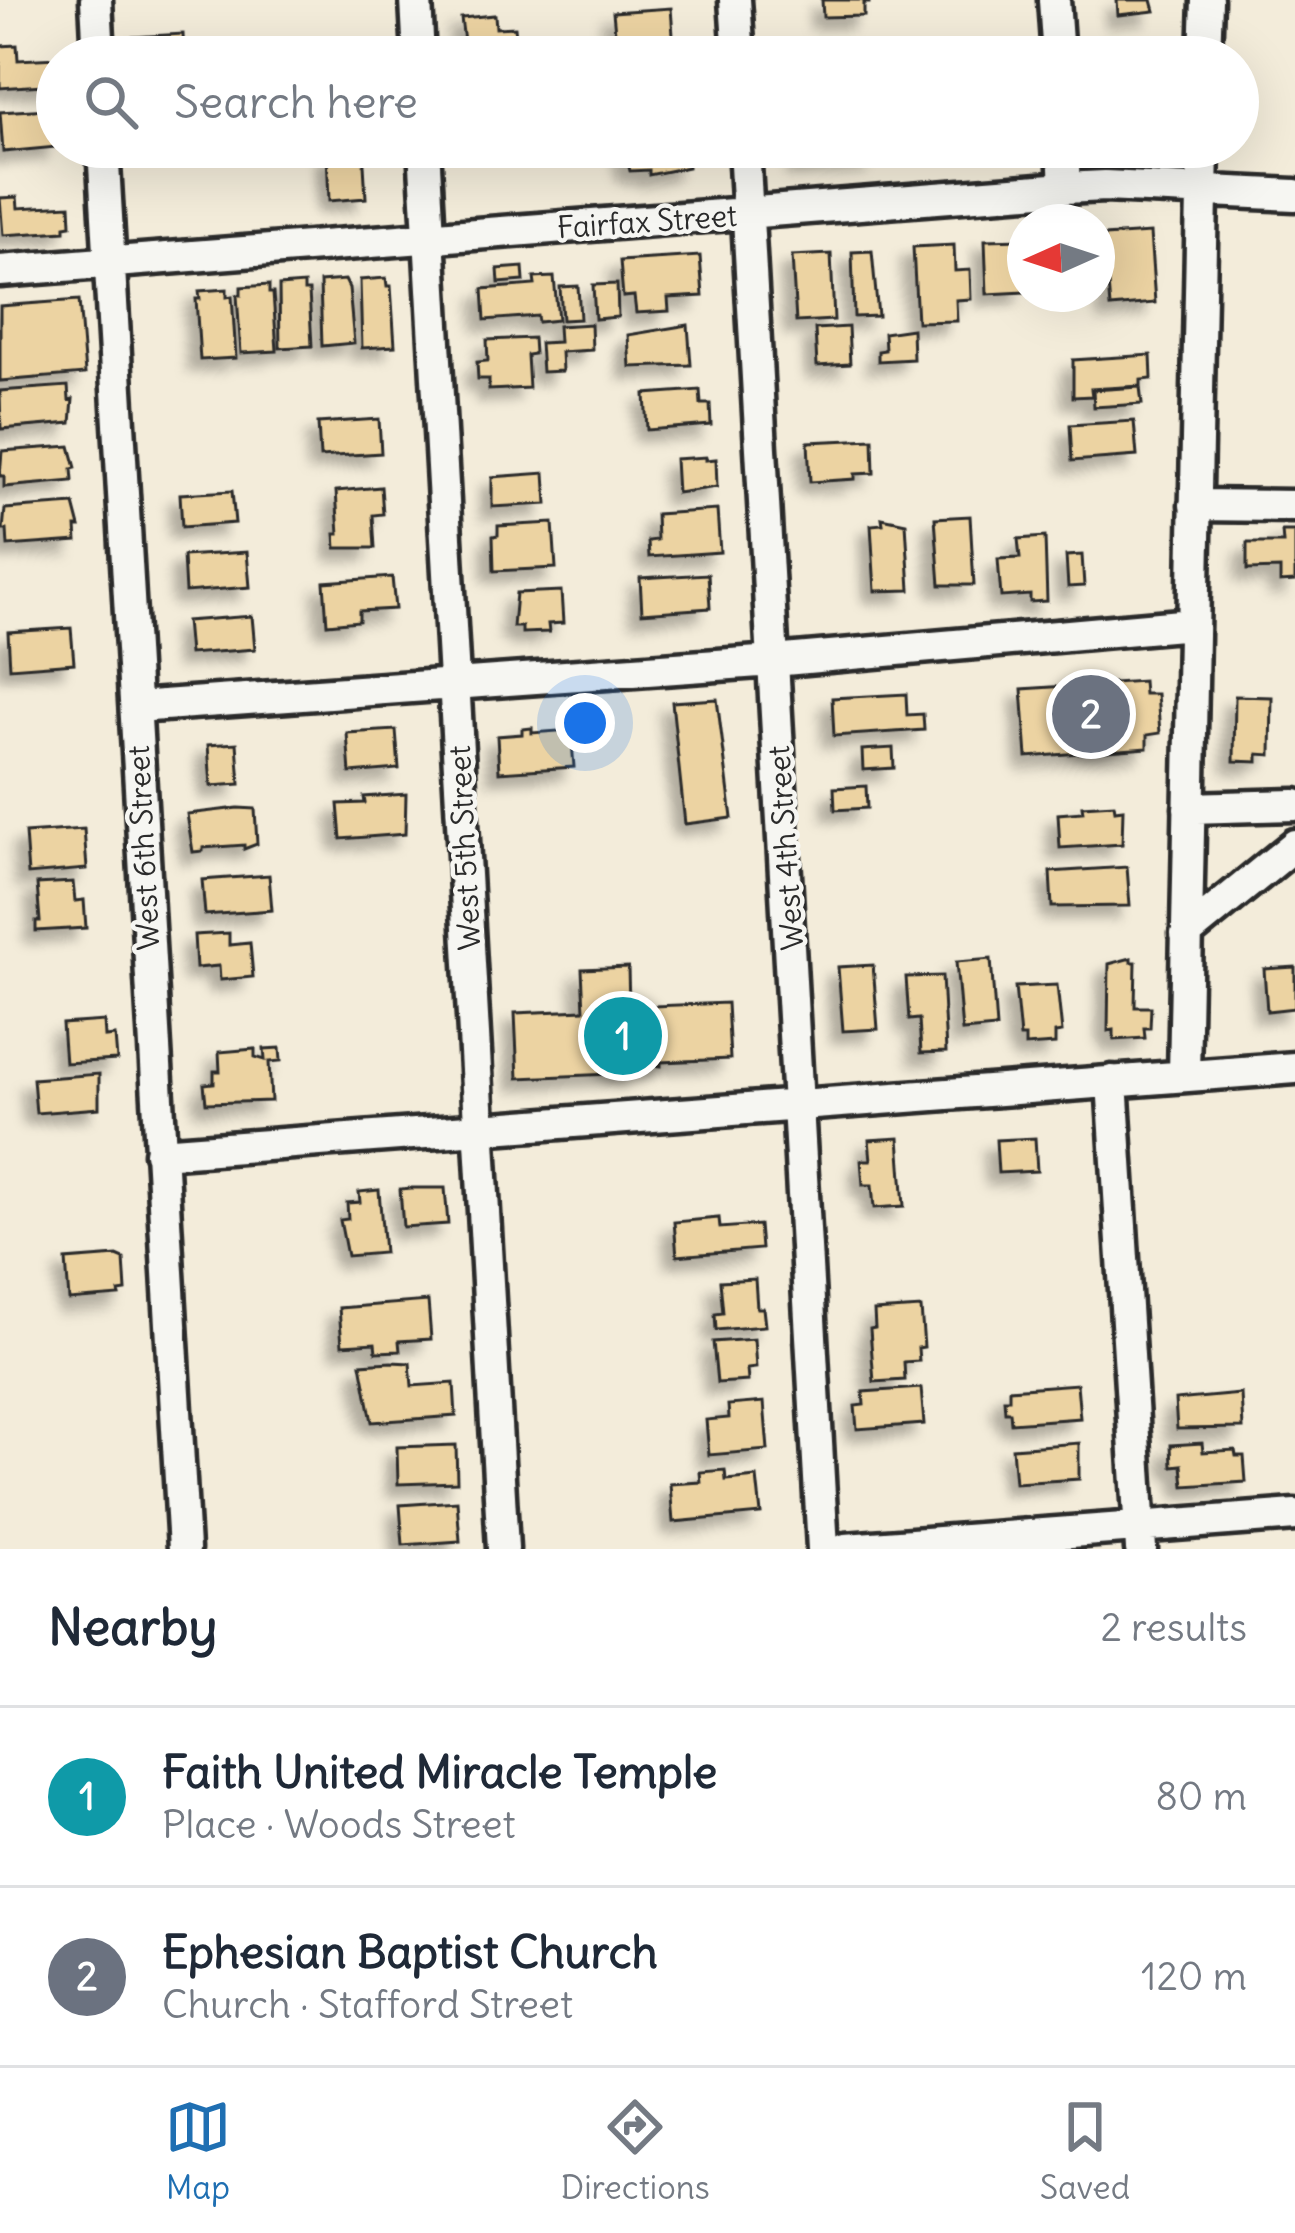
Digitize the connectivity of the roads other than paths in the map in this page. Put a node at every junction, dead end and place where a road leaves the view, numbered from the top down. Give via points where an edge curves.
1 (96, 0) edge
2 (416, 0) edge
3 (735, 0) edge
4 (1054, 0) edge
5 (1207, 0) edge
6 (97, 36) edge
7 (418, 36) edge
8 (738, 36) edge
9 (1057, 36) edge
10 (1206, 36) edge
11 (104, 168) edge
12 (425, 168) edge
13 (745, 168) edge
14 (1064, 168) edge
15 (1203, 168) edge
16 (1065, 188) junction
17 (1202, 192) junction
18 (1295, 195) edge
19 (748, 213) junction
20 (429, 237) junction
21 (109, 263) junction
22 (0, 272) edge
23 (1195, 505) junction
24 (1295, 506) edge
25 (1192, 624) junction
26 (773, 661) junction
27 (456, 684) junction
28 (136, 707) junction
29 (1295, 805) edge
30 (1189, 808) junction
31 (1295, 845) edge
32 (1186, 934) junction
33 (1295, 1068) edge
34 (1184, 1076) junction
35 (1112, 1081) junction
36 (800, 1105) junction
37 (479, 1130) junction
38 (160, 1153) junction
39 (1295, 1515) edge
40 (1140, 1538) edge
41 (184, 1549) edge
42 (503, 1549) edge
43 (823, 1549) edge
44 (846, 1549) edge

1 - 6 street
2 - 7 street
3 - 8 street
4 - 9 street
5 - 10 street
11 - 21 street, West 6th Street
12 - 20 street, West 5th Street
13 - 19 street, West 4th Street
14 - 16 street
15 - 17 street
16 - 17 street, Fairfax Street
16 - 19 street, Fairfax Street
17 - 18 street, Fairfax Street
17 - 23 street
19 - 20 street, Fairfax Street
19 - 26 street, West 4th Street
20 - 21 street, Fairfax Street
20 - 27 street, West 5th Street
21 - 22 street, Fairfax Street
21 - 28 street, West 6th Street
23 - 24 street
23 - 25 street
25 - 26 street
25 - 30 street
26 - 27 street
26 - 36 street, West 4th Street
27 - 28 street
27 - 37 street, West 5th Street
28 - 38 street, West 6th Street
29 - 30 street
30 - 32 street
31 - 32 street
32 - 34 street
33 - 34 street
34 - 35 street
35 - 36 street
35 - 40 street
36 - 37 street
36 - 43 street, West 4th Street
37 - 38 street
37 - 42 street, West 5th Street
38 - 41 street, West 6th Street
39 - 40 street
40 - 44 street

